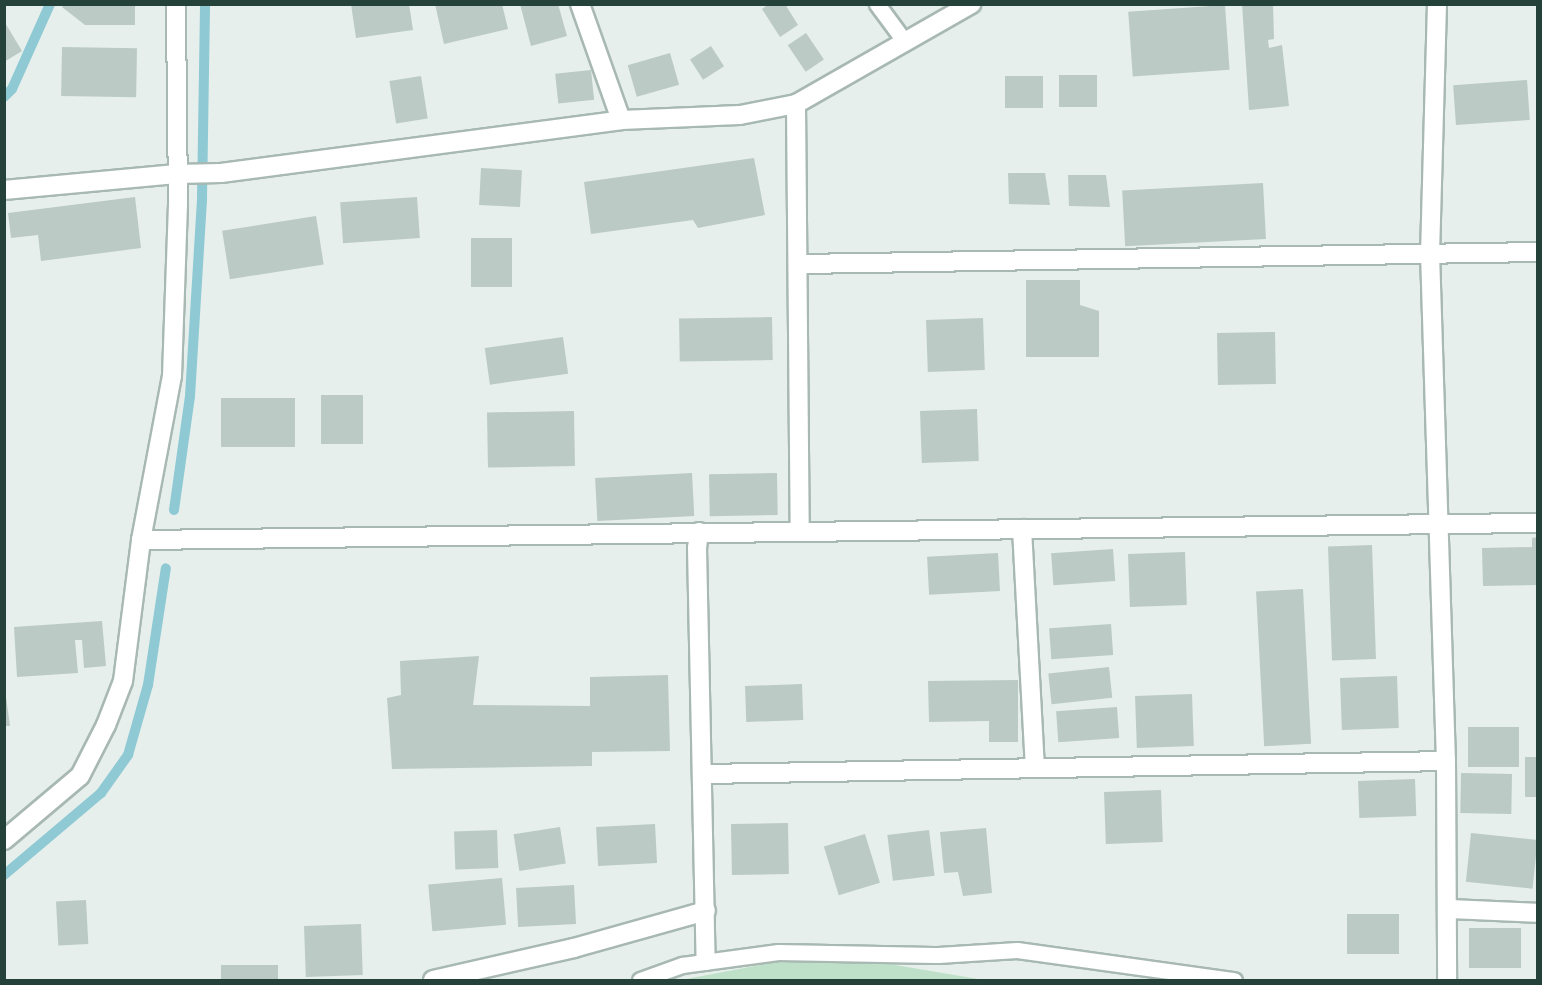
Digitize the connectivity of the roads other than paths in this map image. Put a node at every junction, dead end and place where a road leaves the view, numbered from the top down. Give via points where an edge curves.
1 (176, 4) edge
2 (580, 4) edge
3 (877, 4) edge
4 (971, 4) edge
5 (1437, 4) edge
6 (905, 42) junction
7 (796, 104) junction
8 (621, 120) junction
9 (183, 174) junction
10 (4, 190) edge
11 (1430, 252) junction
12 (1538, 252) edge
13 (800, 264) junction
14 (1538, 523) edge
15 (1438, 526) junction
16 (1022, 529) junction
17 (800, 530) junction
18 (699, 532) junction
19 (141, 540) junction
20 (1446, 761) junction
21 (1035, 768) junction
22 (704, 774) junction
23 (4, 840) edge
24 (1448, 909) junction
25 (706, 911) junction
26 (1538, 913) edge
27 (706, 961) junction
28 (433, 981) edge
29 (640, 981) edge
30 (1234, 981) edge
31 (1447, 981) edge

1 - 9 street
2 - 8 street
3 - 6 lane
4 - 6 street
5 - 11 street
6 - 7 street
7 - 8 street via 740,115
7 - 13 street
8 - 9 street via 221,173
9 - 10 street
9 - 19 street via 178,203 172,376
11 - 12 street
11 - 13 street
11 - 15 street
13 - 17 street
14 - 15 street
15 - 16 street
15 - 20 street
16 - 17 street
16 - 21 street
17 - 18 street
18 - 19 street
18 - 22 street
19 - 23 street via 123,681 106,725 80,776
20 - 21 street
20 - 24 street
21 - 22 street
22 - 25 street
24 - 26 street
24 - 31 street
25 - 27 street
25 - 28 street via 574,948
27 - 29 lane via 682,965
27 - 30 lane via 778,952 938,955 1017,950

